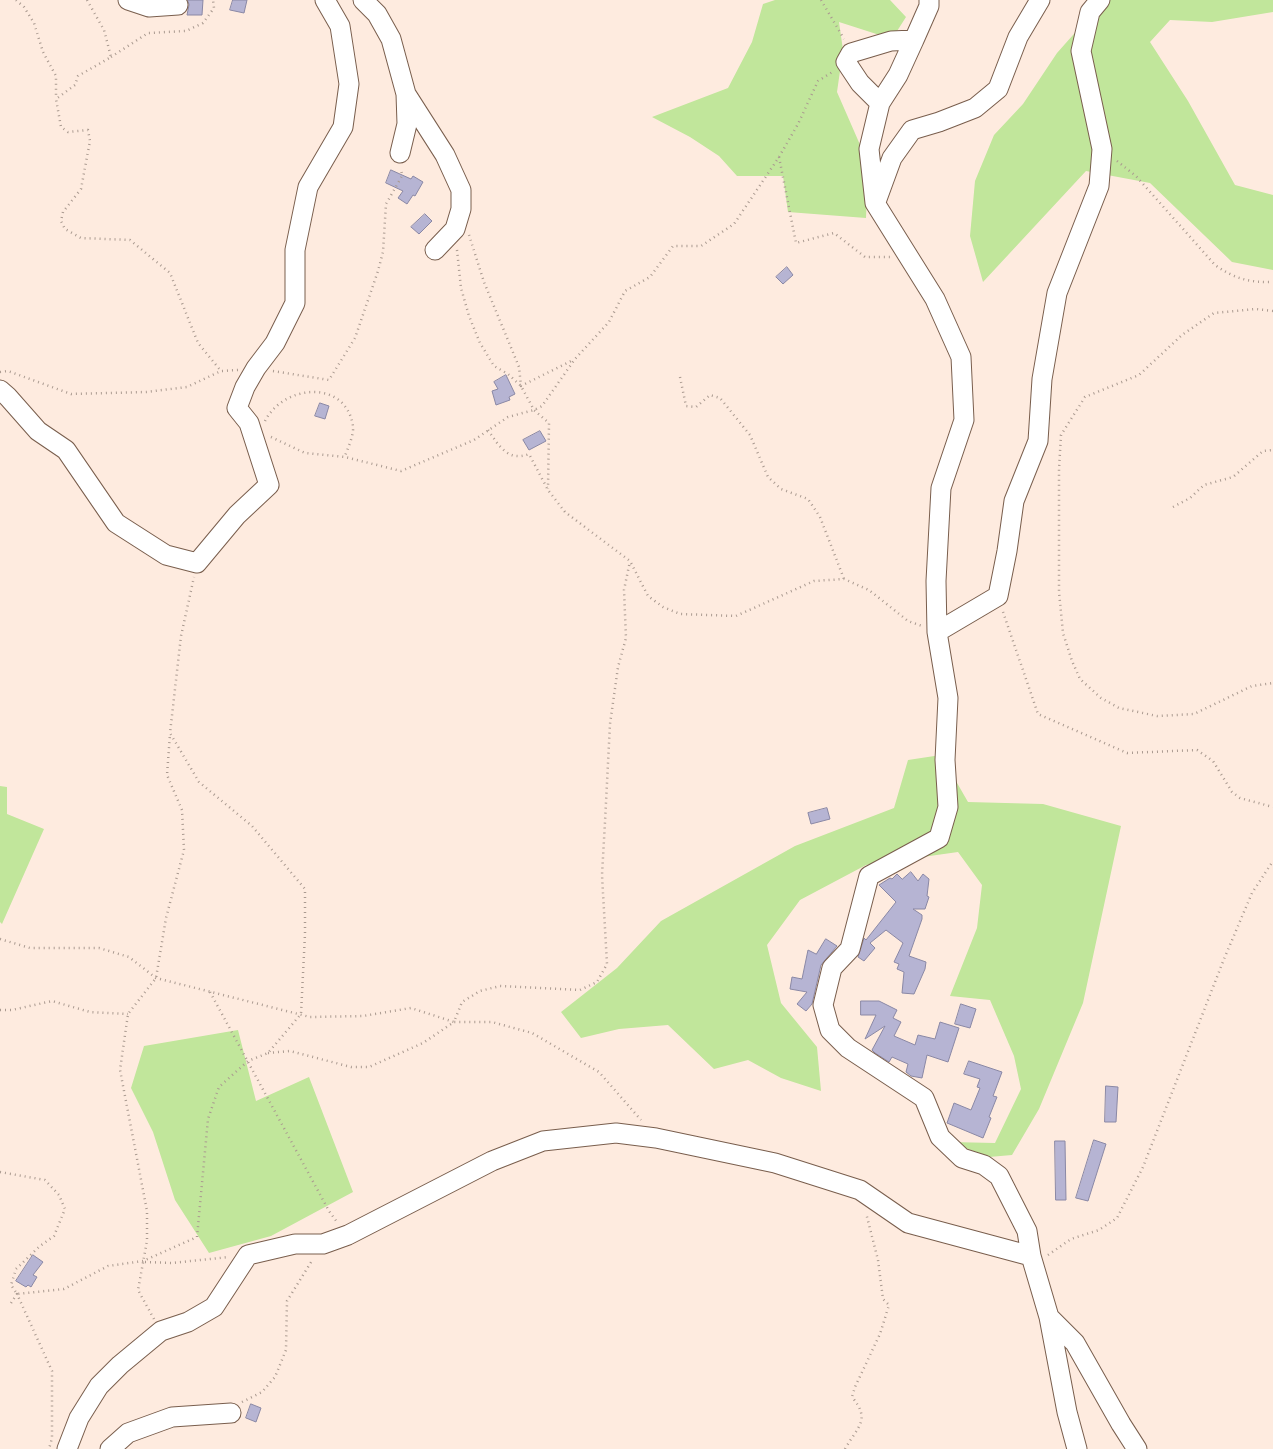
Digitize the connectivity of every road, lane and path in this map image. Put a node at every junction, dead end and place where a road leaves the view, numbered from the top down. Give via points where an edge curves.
1 (16, 0) edge
2 (87, 0) edge
3 (128, 0) edge
4 (213, 0) edge
5 (325, 0) edge
6 (363, 0) edge
7 (821, 0) edge
8 (929, 0) edge
9 (1040, 0) edge
10 (1100, 0) edge
11 (178, 5) dead end
12 (914, 40) junction
13 (110, 57) junction
14 (849, 57) junction
15 (406, 94) junction
16 (56, 99) junction
17 (880, 103) junction
18 (1102, 149) junction
19 (400, 153) joint
20 (779, 157) junction
21 (875, 203) junction
22 (461, 210) junction
23 (455, 229) junction
24 (435, 250) dead end
25 (909, 257) junction
26 (1273, 282) edge
27 (1273, 311) edge
28 (575, 359) junction
29 (256, 368) junction
30 (221, 371) junction
31 (0, 372) edge
32 (680, 377) dead end
33 (521, 386) junction
34 (0, 390) edge
35 (534, 410) junction
36 (256, 423) junction
37 (488, 430) junction
38 (1273, 450) edge
39 (345, 456) junction
40 (548, 490) junction
41 (1173, 507) dead end
42 (630, 561) junction
43 (196, 563) junction
44 (844, 578) junction
45 (998, 596) junction
46 (937, 632) junction
47 (1273, 683) edge
48 (170, 733) junction
49 (1273, 807) edge
50 (1273, 861) edge
51 (0, 939) edge
52 (156, 978) junction
53 (210, 992) junction
54 (0, 1010) edge
55 (128, 1014) junction
56 (301, 1014) junction
57 (454, 1022) junction
58 (268, 1053) junction
59 (248, 1061) junction
60 (656, 1138) junction
61 (0, 1172) edge
62 (860, 1190) junction
63 (348, 1235) junction
64 (323, 1244) junction
65 (248, 1255) junction
66 (1031, 1256) junction
67 (143, 1262) junction
68 (17, 1294) junction
69 (11, 1303) dead end
70 (1049, 1317) junction
71 (161, 1331) junction
72 (231, 1413) joint
73 (49, 1449) edge
74 (67, 1449) edge
75 (110, 1449) edge
76 (845, 1449) edge
77 (1077, 1449) edge
78 (1136, 1449) edge

1 - 16 path via 34,23 43,52 56,76
2 - 13 path via 104,30
3 - 11 street via 149,7
4 - 13 path via 214,8 203,23 186,31 148,33
5 - 29 street via 340,26 349,84 343,127 308,188 294,250 295,303 275,343
6 - 15 street via 377,14 391,39
7 - 14 path via 835,22
8 - 12 street
9 - 21 street via 1018,37 998,89 975,108 912,130 892,158
10 - 18 street via 1090,12 1082,51
12 - 14 street via 892,41
12 - 17 street via 898,75
13 - 16 path via 78,76 75,85
14 - 17 street via 860,83
14 - 20 path via 818,81
15 - 19 street via 407,124
15 - 22 street via 445,155 461,190
16 - 30 path via 61,127 68,132 88,130 90,141 81,189 63,212 61,221 64,229 81,238 130,240 170,273 198,343
17 - 21 street via 869,149
18 - 26 path via 1136,176 1215,265 1230,276 1258,283
18 - 45 street via 1099,186 1057,293 1042,378 1038,442 1014,501
19 - 29 path via 402,176 386,204 383,252 378,271 355,338 328,380
20 - 25 path via 796,243 834,233 865,256
20 - 28 path via 734,224 701,246 673,246 650,277 625,291 609,322
21 - 25 street
22 - 23 street
22 - 33 path via 484,282 519,367
23 - 24 street
23 - 33 path via 461,288 480,343 494,366
25 - 46 street via 935,299 961,357 964,420 941,488
27 - 47 path via 1214,313 1182,335 1139,375 1085,397 1061,435 1059,469 1059,592 1063,633 1080,678 1101,698 1119,708 1156,716 1194,714 1252,686
28 - 33 path
28 - 35 path via 542,406
29 - 30 path
29 - 36 street via 237,408
30 - 31 path via 187,388 71,394 8,371
32 - 44 path via 686,406 696,407 710,395 720,398 750,435 768,477 782,489 808,499 820,517
33 - 35 path
34 - 43 street via 38,431 66,450 116,523 166,555
35 - 37 path via 508,417
35 - 40 path via 549,423
36 - 39 path via 260,432 305,453
36 - 39 path via 295,394 315,391 334,397 348,410 354,428
36 - 43 street via 269,485 237,515
37 - 39 path via 474,440 401,471
37 - 40 path via 512,457 529,454
38 - 41 path via 1263,452 1233,477 1204,485
40 - 42 path via 565,512
42 - 44 path via 648,596 662,607 680,614 736,616 814,581
42 - 57 path via 624,590 626,638 618,667 610,724 602,875 607,964 598,982 580,990 500,986 480,991 462,1002
43 - 48 path via 181,636
44 - 46 path via 869,590 908,620
45 - 46 street
45 - 49 path via 1038,714 1127,753 1197,750 1213,761 1232,792 1240,798
46 - 66 street via 948,698 945,760 948,807 939,838 869,876 850,949 832,968 823,1005 830,1030 848,1048 924,1098 940,1137 962,1158 984,1165 999,1176 1027,1231
48 - 52 path via 167,775 182,810 184,850 166,918
48 - 56 path via 199,782 252,826 305,889
50 - 66 path via 1252,893 1144,1166 1117,1218 1099,1230 1070,1239 1046,1256
51 - 52 path via 30,948 98,948 129,957
52 - 53 path
52 - 55 path
53 - 56 path
53 - 59 path
54 - 55 path via 52,1001 90,1012
55 - 67 path via 120,1070 147,1210
56 - 57 path via 310,1017 363,1016 411,1008
56 - 58 path
57 - 58 path via 423,1043 369,1067 351,1067 290,1052
57 - 60 path via 492,1022 532,1032 599,1072
58 - 59 path
59 - 63 path via 328,1211
59 - 67 path via 218,1087 208,1120 196,1237
60 - 62 street via 775,1164
60 - 63 street via 616,1133 543,1142 492,1161
61 - 68 path via 45,1180 58,1195 64,1209 54,1236 16,1269 11,1285
62 - 66 street via 908,1223
62 - 76 path via 878,1260 883,1299 889,1306 852,1396 861,1408 863,1418
63 - 64 street
64 - 65 street via 295,1244
64 - 72 path via 287,1301 286,1350 275,1377 262,1392 236,1405
65 - 67 path via 172,1263
65 - 71 street via 214,1307 188,1322
66 - 70 street
67 - 68 path via 108,1266 64,1289
67 - 71 path via 138,1290
68 - 69 path
68 - 73 path via 52,1371 52,1438
70 - 77 street
70 - 78 street via 1076,1342
71 - 74 street via 98,1386
72 - 75 street via 172,1417 128,1433

